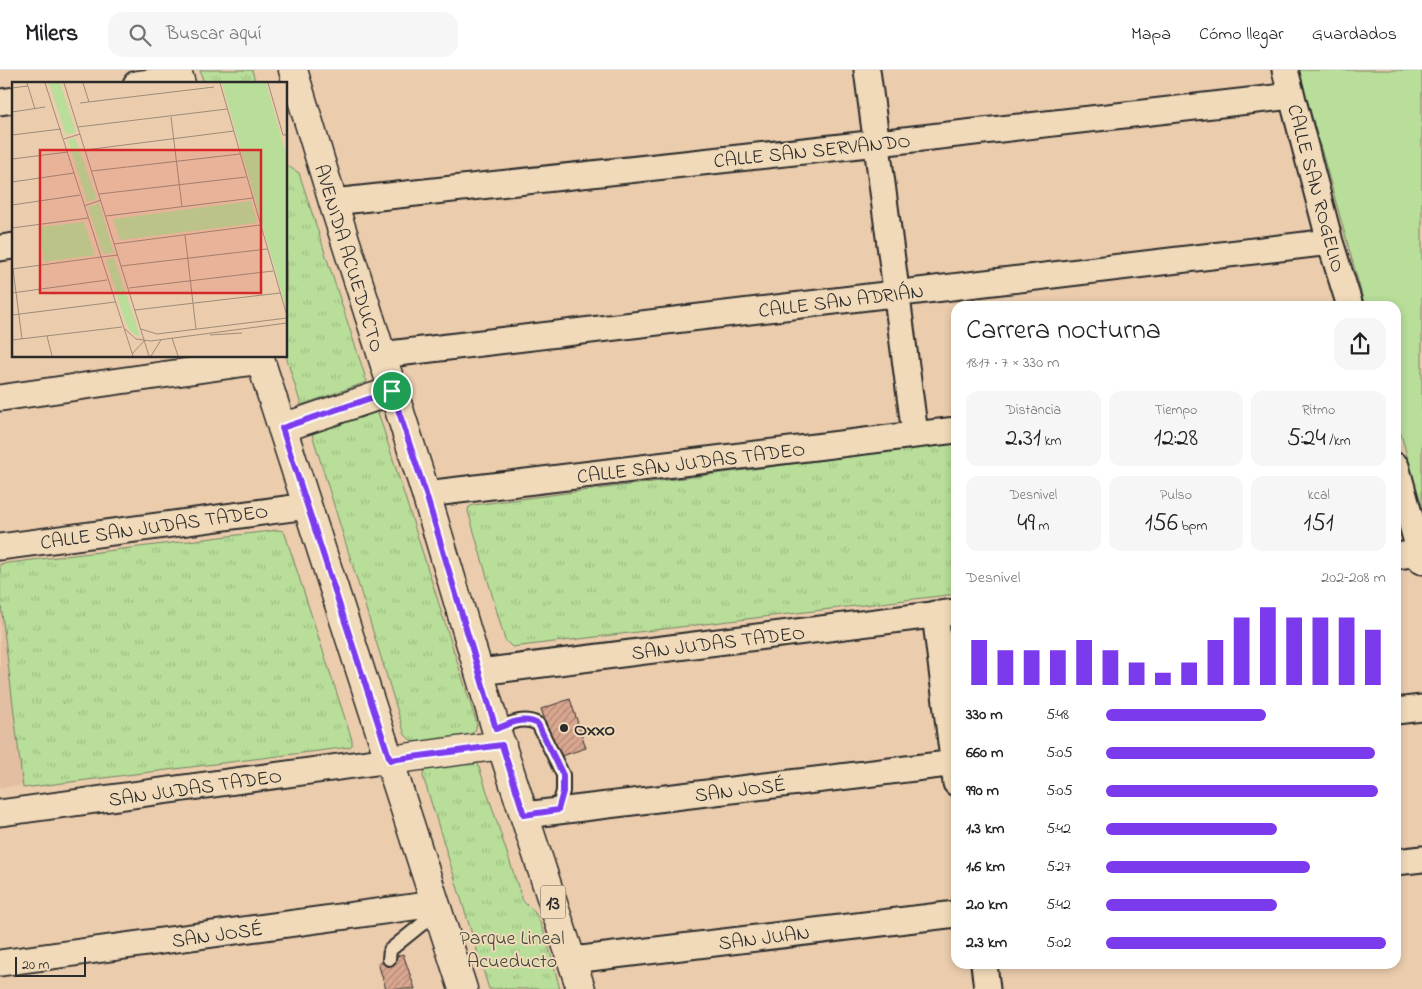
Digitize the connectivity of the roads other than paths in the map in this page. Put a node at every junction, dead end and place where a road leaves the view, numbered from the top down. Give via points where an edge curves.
1 (294, 70) edge
2 (868, 70) edge
3 (1284, 70) edge
4 (179, 77) edge
5 (148, 82) edge
6 (1292, 96) junction
7 (878, 143) junction
8 (332, 202) junction
9 (1330, 242) junction
10 (896, 294) junction
11 (1348, 301) edge
12 (380, 355) junction
13 (260, 358) edge
14 (392, 391) junction
15 (0, 398) edge
16 (282, 428) junction
17 (951, 430) edge
18 (915, 434) junction
19 (1401, 493) edge
20 (426, 494) junction
21 (308, 506) junction
22 (0, 547) edge
23 (1413, 557) edge
24 (945, 613) edge
25 (480, 672) junction
26 (951, 707) edge
27 (1422, 708) edge
28 (1401, 710) edge
29 (499, 737) junction
30 (390, 760) junction
31 (951, 770) edge
32 (558, 810) junction
33 (0, 813) edge
34 (524, 815) junction
35 (1422, 860) edge
36 (1401, 862) edge
37 (436, 908) junction
38 (951, 915) edge
39 (389, 959) dead end
40 (572, 960) junction
41 (0, 963) edge
42 (985, 969) edge
43 (463, 989) edge
44 (581, 989) edge
45 (987, 989) edge

1 - 8 main road, AVENIDA ACUEDUCTO / 13
2 - 7 street
3 - 6 street, CALLE SAN ROGELIO
4 - 5 street
6 - 7 street, CALLE SAN SERVANDO
6 - 9 street, CALLE SAN ROGELIO
7 - 8 street, CALLE SAN SERVANDO
7 - 10 street
8 - 12 main road, AVENIDA ACUEDUCTO / 13
9 - 10 street, CALLE SAN ADRIÁN
9 - 11 street, CALLE SAN ROGELIO
10 - 12 street, CALLE SAN ADRIÁN
10 - 18 street
12 - 14 main road, AVENIDA ACUEDUCTO / 13
13 - 15 street
13 - 16 main road
14 - 16 main road
14 - 20 main road, AVENIDA ACUEDUCTO / 13
16 - 21 main road
17 - 18 street, CALLE SAN JUDAS TADEO
18 - 20 street, CALLE SAN JUDAS TADEO
19 - 23 street
20 - 25 main road, AVENIDA ACUEDUCTO / 13
21 - 22 street, CALLE SAN JUDAS TADEO
21 - 30 main road
24 - 25 street, SAN JUDAS TADEO
24 - 26 street
25 - 29 main road, AVENIDA ACUEDUCTO / 13
27 - 28 street
29 - 30 main road
29 - 32 lane via 516,722 525,720 538,724 563,775
29 - 34 main road, AVENIDA ACUEDUCTO / 13
30 - 33 street, SAN JUDAS TADEO
30 - 37 main road
31 - 32 street, SAN JOSÉ
32 - 34 street, SAN JOSÉ
34 - 40 main road, AVENIDA ACUEDUCTO / 13
35 - 36 street
37 - 39 lane via 390,950
37 - 41 street, SAN JOSÉ
37 - 43 main road
38 - 40 street, SAN JUAN
40 - 44 main road, AVENIDA ACUEDUCTO / 13
42 - 45 street

